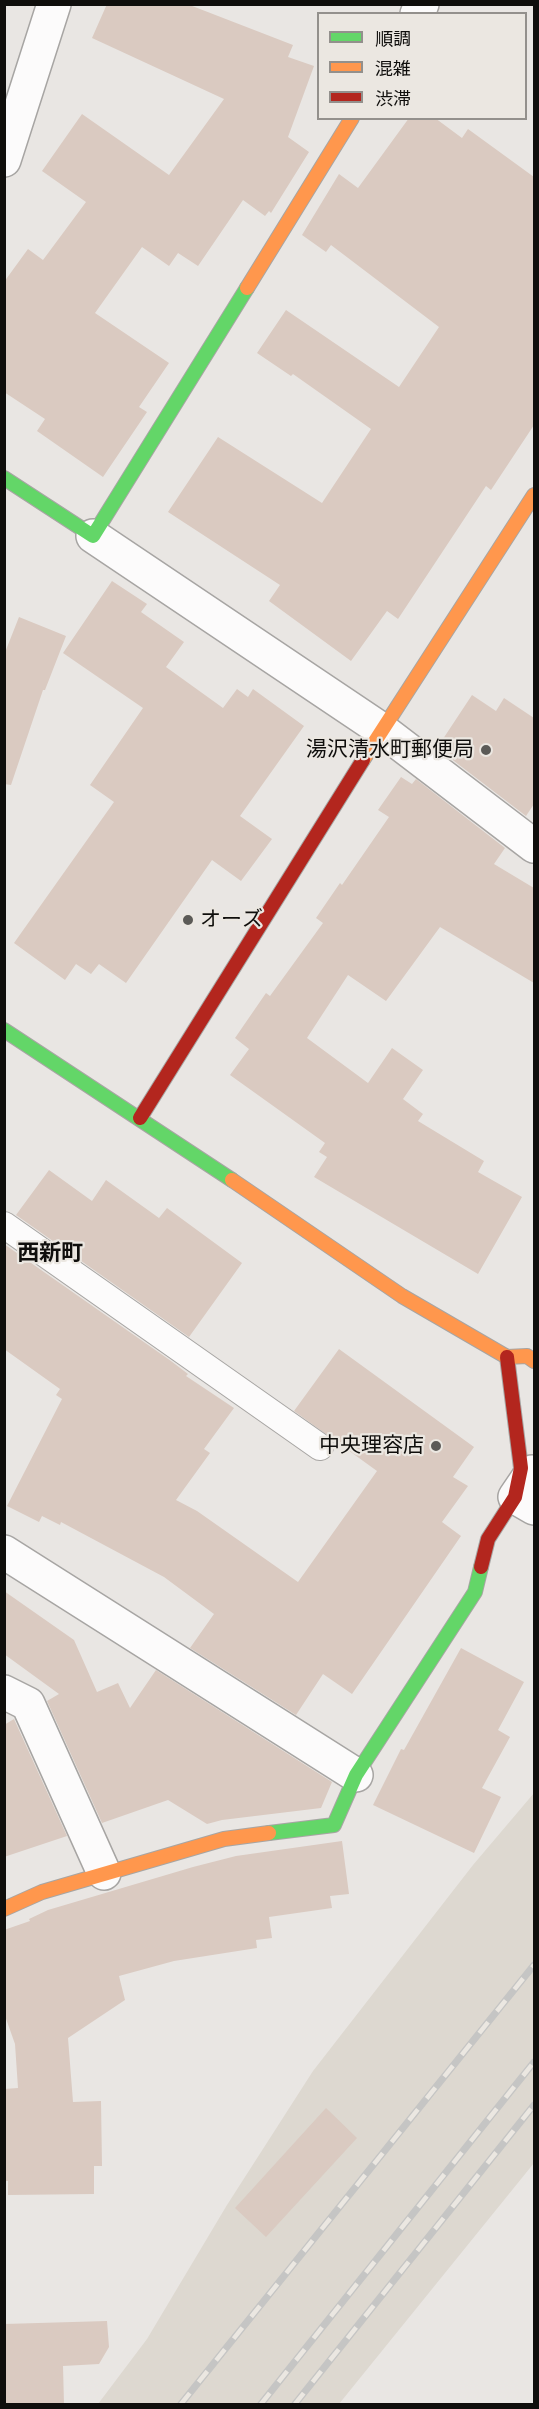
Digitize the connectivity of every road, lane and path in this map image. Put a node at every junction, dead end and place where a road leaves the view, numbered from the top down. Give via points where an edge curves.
1 (54, 4) edge
2 (351, 120) edge
3 (4, 160) edge
4 (4, 478) edge
5 (534, 495) edge
6 (93, 536) junction
7 (382, 730) junction
8 (534, 846) edge
9 (4, 1030) edge
10 (140, 1118) junction
11 (4, 1225) edge
12 (507, 1357) junction
13 (534, 1361) edge
14 (320, 1447) dead end
15 (534, 1469) edge
16 (525, 1503) edge
17 (4, 1552) edge
18 (4, 1692) edge
19 (356, 1775) junction
20 (104, 1873) junction
21 (4, 1909) edge

1 - 3 street
2 - 6 street
4 - 6 street
5 - 7 street
6 - 7 street
7 - 8 street
7 - 10 street
9 - 10 street
10 - 12 street via 402,1296
11 - 14 lane
12 - 13 street via 527,1356
12 - 16 street
15 - 16 street
16 - 19 street via 488,1539 475,1593
17 - 19 street
18 - 20 street via 28,1704
19 - 20 street via 334,1825 224,1839
20 - 21 street via 42,1892

